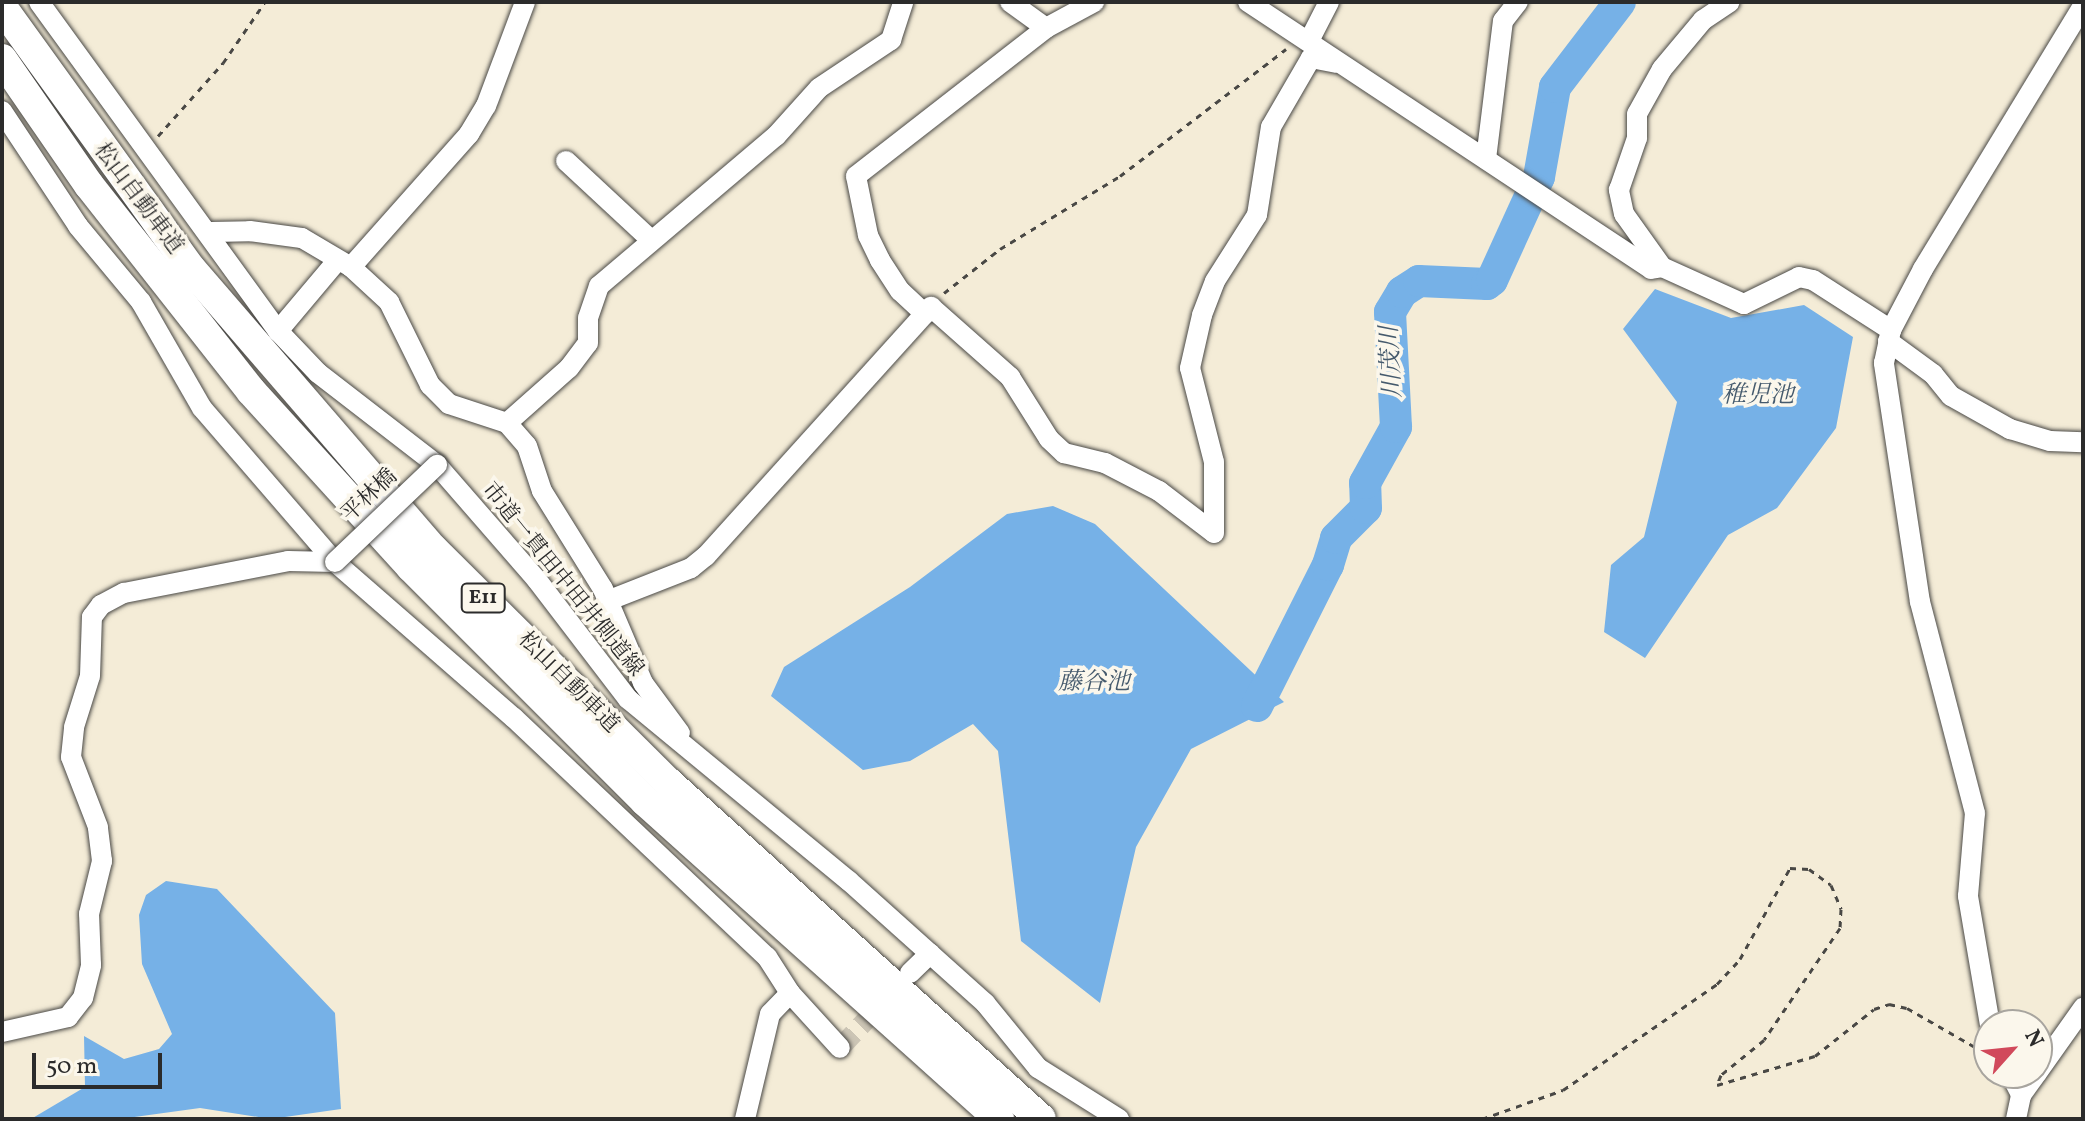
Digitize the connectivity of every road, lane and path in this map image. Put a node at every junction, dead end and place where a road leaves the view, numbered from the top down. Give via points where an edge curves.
1 (39, 2) edge
2 (265, 2) edge
3 (525, 2) edge
4 (903, 2) edge
5 (1010, 2) edge
6 (1094, 2) edge
7 (1248, 2) edge
8 (1329, 2) edge
9 (1518, 2) edge
10 (1730, 2) edge
11 (2083, 6) edge
12 (2, 7) edge
13 (1046, 28) junction
14 (1310, 49) junction
15 (2, 59) edge
16 (2, 111) edge
17 (143, 151) junction
18 (1486, 159) junction
19 (566, 161) dead end
20 (211, 232) junction
21 (651, 240) junction
22 (344, 264) junction
23 (1662, 267) junction
24 (928, 310) junction
25 (278, 331) junction
26 (1889, 335) junction
27 (507, 423) junction
28 (2083, 442) edge
29 (437, 465) junction
30 (335, 562) junction
31 (607, 601) junction
32 (699, 759) junction
33 (930, 954) junction
34 (910, 973) dead end
35 (790, 993) junction
36 (912, 1006) junction
37 (2083, 1008) edge
38 (1987, 1009) edge
39 (2, 1032) edge
40 (1973, 1046) edge
41 (840, 1048) dead end
42 (2053, 1050) edge
43 (2018, 1089) edge
44 (2025, 1089) edge
45 (2021, 1095) junction
46 (745, 1119) edge
47 (996, 1119) edge
48 (1041, 1119) edge
49 (1060, 1119) edge
50 (1119, 1119) edge
51 (1482, 1119) edge
52 (2016, 1119) edge

1 - 17 street, 市道一貫田中田井側道線
2 - 17 path via 223,63
3 - 22 street via 486,106 469,134
4 - 21 street via 891,40 819,88 776,136
5 - 13 street
6 - 13 street
7 - 14 street
8 - 14 street
9 - 18 street via 1503,21
10 - 23 street via 1703,20 1662,69 1637,114 1637,138 1619,190 1624,214
11 - 26 street
12 - 36 highway, 松山自動車道 / E11 via 192,270 434,550 669,783
13 - 24 street via 856,176 868,235 900,291
14 - 18 street via 1348,66
14 - 24 path via 1292,44 1120,176 1000,249
14 - 24 street via 1271,127 1257,215 1215,281 1190,368 1214,462 1214,533 1159,491 1105,463 1064,453 1049,439 1010,377
15 - 47 highway, 松山自動車道 / E11 via 89,185 242,380 411,567 645,801
16 - 30 street via 78,226 141,302 202,408
17 - 20 street, 市道一貫田中田井側道線
18 - 23 street via 1651,269
19 - 21 street
20 - 22 street via 302,238
20 - 25 street, 市道一貫田中田井側道線
21 - 27 street via 599,286 588,318 588,343 580,355
22 - 25 street
22 - 27 street via 389,302 430,385 449,404
23 - 26 street via 1744,304 1799,277 1813,280
24 - 31 street via 706,556 691,568
25 - 29 street, 市道一貫田中田井側道線 via 318,373
26 - 28 street via 1951,396 2010,429 2050,441
26 - 38 street via 1889,402 1920,602 1975,813 1968,896
27 - 31 street via 527,446 542,491
29 - 30 street, 平林橋, bridge
29 - 32 street, 市道一貫田中田井側道線 via 537,580 628,699
30 - 35 street via 514,718 767,957
30 - 39 street via 288,561 124,593 101,605 92,617 90,676 71,757 98,827 102,861 89,914 86,987 68,1017
31 - 32 street via 643,683
32 - 33 street, 市道一貫田中田井側道線 via 761,804
33 - 34 street
33 - 50 street, 市道一貫田中田井側道線 via 985,1003 1038,1068
35 - 41 street
35 - 46 street via 770,1014
36 - 48 highway, 松山自動車道 / E11
36 - 49 highway
37 - 42 street
40 - 51 path via 1907,1008 1889,1004 1874,1009 1815,1056 1717,1085 1721,1075 1764,1040 1840,928 1841,909 1831,885 1809,869 1790,868 1740,959 1717,984 1563,1090
43 - 45 street
44 - 45 street
45 - 52 street

